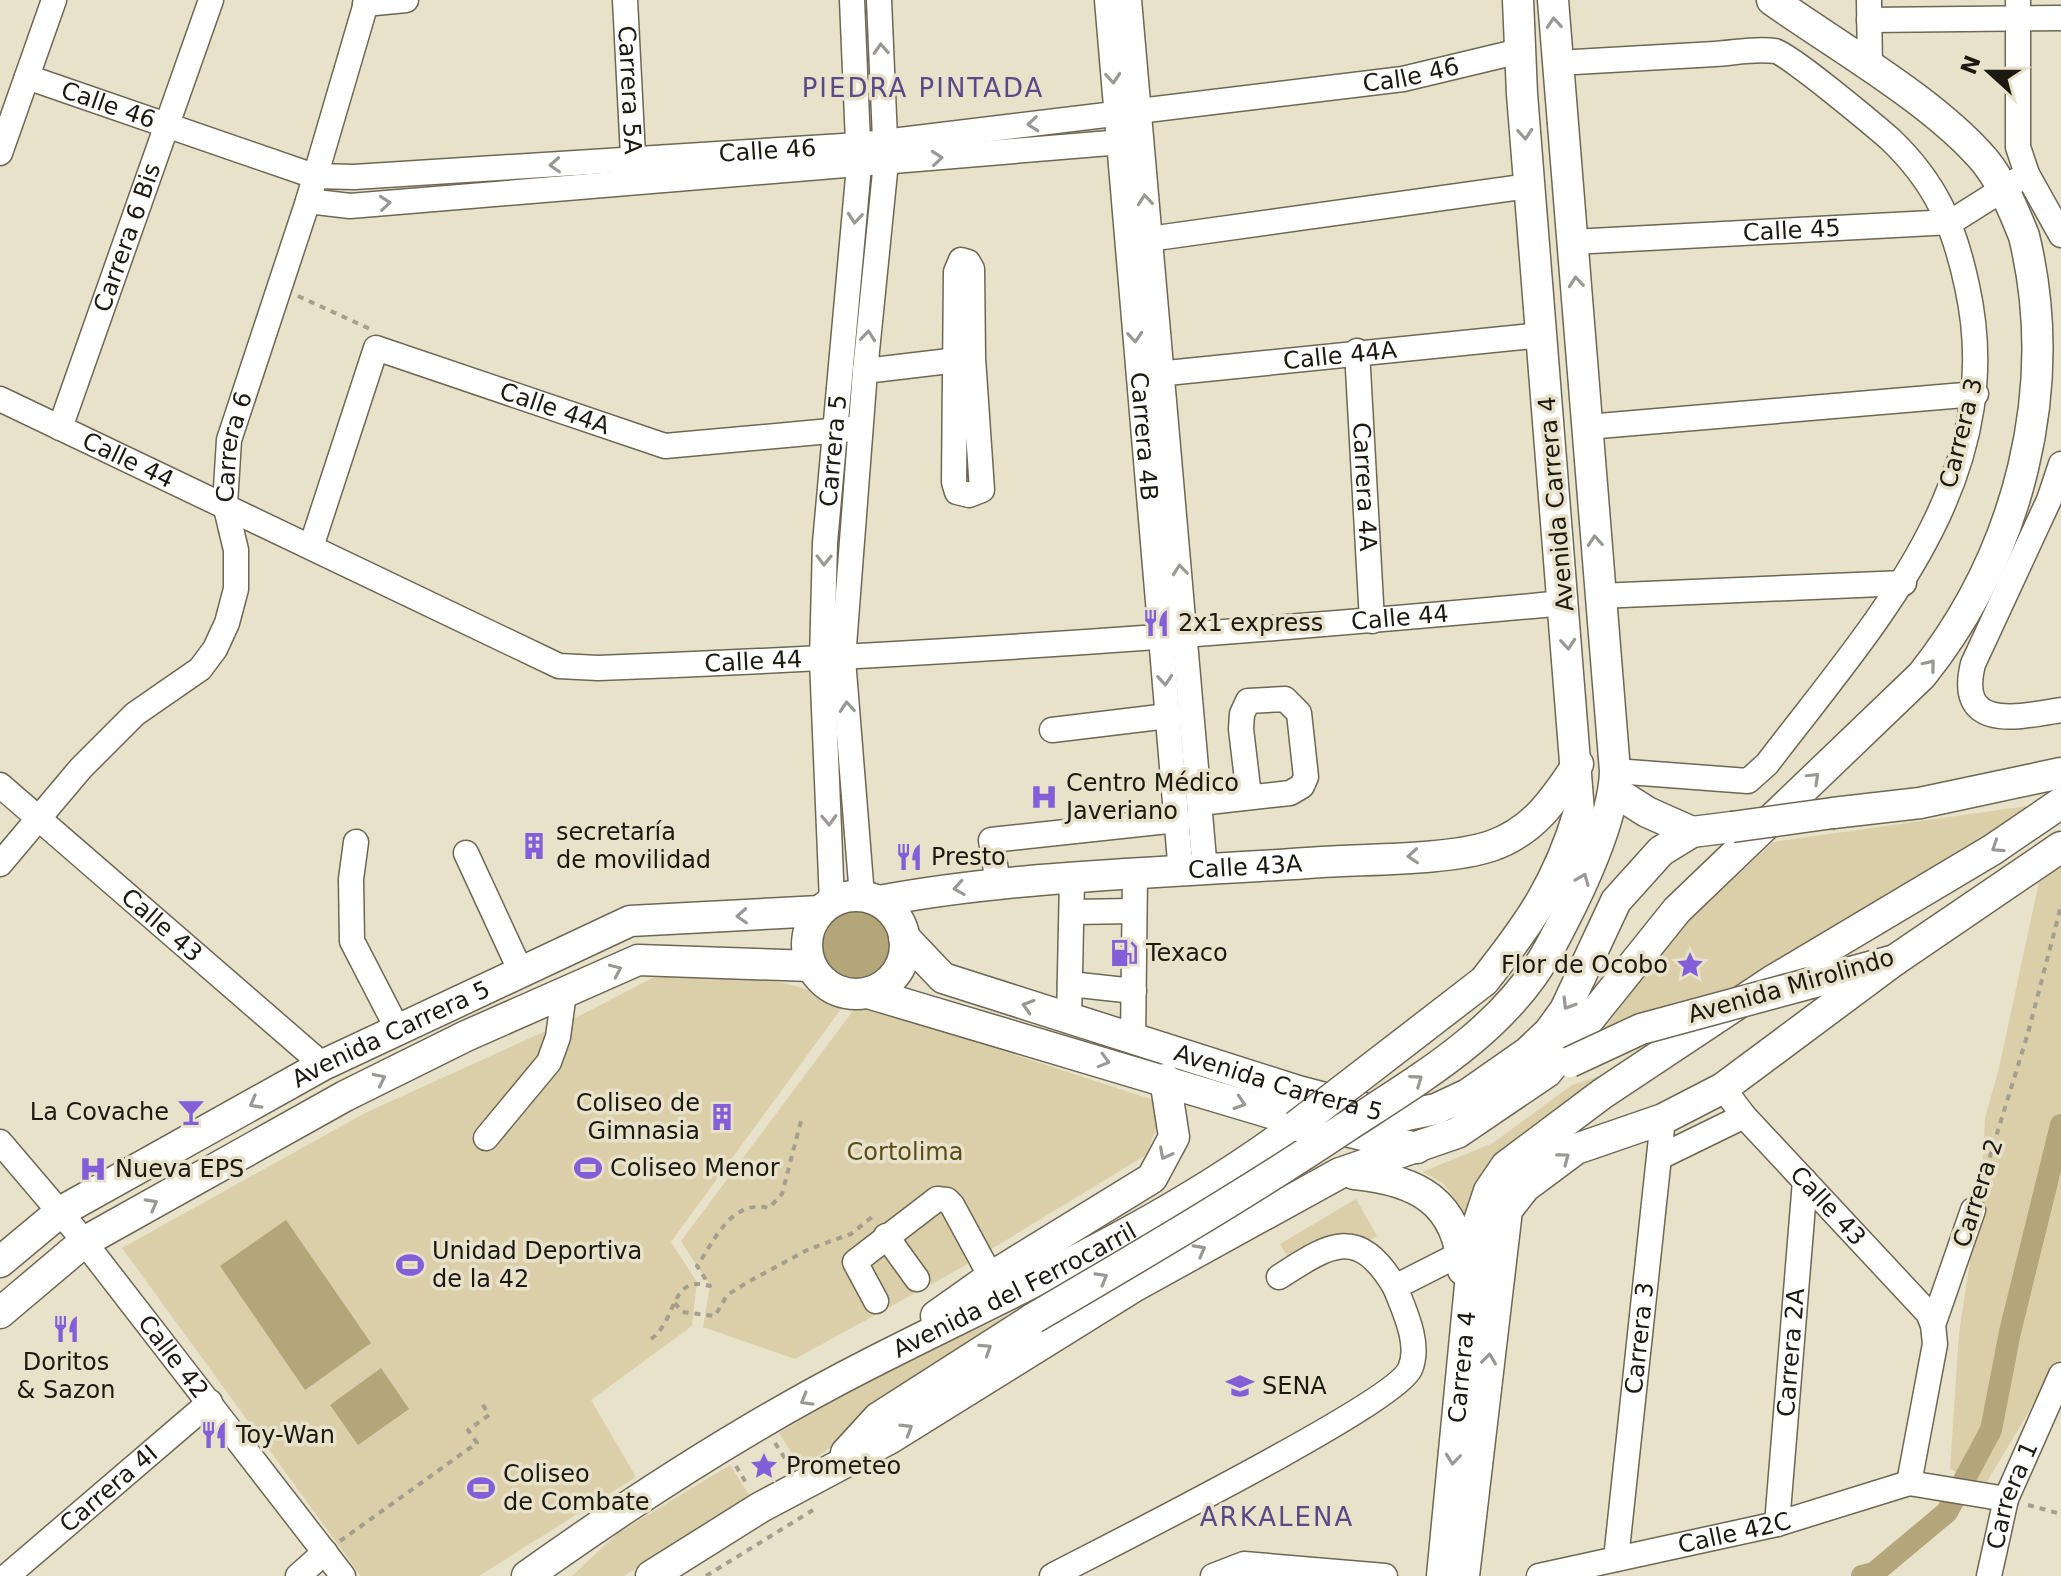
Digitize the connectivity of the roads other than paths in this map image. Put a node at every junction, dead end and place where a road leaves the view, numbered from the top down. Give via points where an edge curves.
1 (54, 0) edge
2 (211, 0) edge
3 (406, 0) edge
4 (625, 0) edge
5 (852, 0) edge
6 (879, 0) edge
7 (1107, 0) edge
8 (1129, 0) edge
9 (1518, 0) edge
10 (1553, 0) edge
11 (1772, 0) edge
12 (366, 2) edge
13 (2018, 8) edge
14 (1869, 10) edge
15 (2061, 18) edge
16 (1520, 51) junction
17 (1557, 63) junction
18 (1870, 69) junction
19 (27, 77) junction
20 (1127, 113) junction
21 (167, 124) junction
22 (1129, 142) junction
23 (886, 152) junction
24 (0, 153) edge
25 (859, 155) junction
26 (634, 171) junction
27 (314, 176) junction
28 (2016, 183) junction
29 (1529, 186) junction
30 (308, 201) junction
31 (1951, 222) junction
32 (2061, 235) edge
33 (1149, 239) junction
34 (1572, 242) junction
35 (1542, 335) junction
36 (1357, 351) junction
37 (963, 360) dead end
38 (865, 371) junction
39 (1149, 375) junction
40 (1976, 394) junction
41 (0, 399) edge
42 (1587, 427) junction
43 (60, 428) junction
44 (862, 428) junction
45 (837, 430) junction
46 (2061, 464) edge
47 (225, 504) junction
48 (311, 547) junction
49 (1904, 583) junction
50 (1599, 596) junction
51 (1564, 603) junction
52 (1372, 621) junction
53 (1186, 636) junction
54 (1161, 637) junction
55 (833, 659) junction
56 (2061, 710) edge
57 (1168, 716) junction
58 (1052, 730) dead end
59 (1578, 764) junction
60 (2061, 773) edge
61 (1614, 781) junction
62 (0, 785) edge
63 (1249, 796) dead end
64 (1200, 803) junction
65 (2061, 803) edge
66 (38, 820) junction
67 (1177, 820) junction
68 (1692, 832) junction
69 (356, 842) dead end
70 (2061, 847) edge
71 (466, 853) dead end
72 (0, 864) edge
73 (1193, 872) junction
74 (1135, 875) junction
75 (1072, 880) junction
76 (998, 883) junction
77 (870, 899) junction
78 (826, 907) junction
79 (1134, 911) junction
80 (1072, 912) junction
81 (904, 937) junction
82 (1549, 949) joint
83 (1895, 960) junction
84 (811, 966) junction
85 (521, 972) junction
86 (1484, 981) joint
87 (1070, 984) junction
88 (1134, 991) junction
89 (564, 993) junction
90 (868, 993) junction
91 (1069, 1019) junction
92 (398, 1030) junction
93 (1133, 1039) junction
94 (323, 1065) junction
95 (1559, 1067) junction
96 (1165, 1079) junction
97 (1723, 1088) junction
98 (1744, 1116) junction
99 (1663, 1119) junction
100 (486, 1138) dead end
101 (0, 1142) edge
102 (1419, 1148) junction
103 (1660, 1157) junction
104 (1340, 1173) junction
105 (1805, 1181) junction
106 (1973, 1210) road end
107 (60, 1212) junction
108 (895, 1230) junction
109 (84, 1242) junction
110 (1462, 1253) junction
111 (0, 1262) edge
112 (991, 1277) junction
113 (1279, 1277) dead end
114 (917, 1279) dead end
115 (1395, 1287) junction
116 (876, 1301) dead end
117 (1028, 1304) junction
118 (1468, 1306) junction
119 (0, 1313) edge
120 (1933, 1325) junction
121 (899, 1350) junction
122 (2061, 1375) edge
123 (210, 1402) junction
124 (837, 1464) junction
125 (1918, 1483) junction
126 (2006, 1499) junction
127 (1777, 1524) junction
128 (333, 1546) junction
129 (1616, 1559) junction
130 (1987, 1575) edge
131 (7, 1576) edge
132 (298, 1576) edge
133 (343, 1576) edge
134 (527, 1576) edge
135 (651, 1576) edge
136 (1052, 1576) edge
137 (1213, 1576) edge
138 (1385, 1576) edge
139 (1442, 1576) edge
140 (1464, 1576) edge
141 (1539, 1576) edge

1 - 19 street
2 - 21 street, Carrera 6 Bis
3 - 12 street
4 - 26 street, Carrera 5A
5 - 25 street, Carrera 5
23 -> 6 street, Carrera 5
7 -> 20 street, Carrera 4B
8 - 20 street, Carrera 4B
9 - 16 main road, Avenida Carrera 4
17 -> 10 main road, Avenida Carrera 4
11 - 18 main road
12 - 27 street, Carrera 6
13 - 14 street
13 - 15 street
13 - 28 street
14 - 18 street
16 - 20 street, Calle 46 via 1403,79
16 -> 29 main road, Avenida Carrera 4
17 - 31 street, Carrera 3 via 1778,51 1897,146 1929,184
17 - 34 main road, Avenida Carrera 4
18 - 28 main road
19 - 21 street, Calle 46
19 - 24 street
20 - 22 street, Carrera 4B
20 -> 23 street, Calle 46
21 - 27 street, Calle 46
21 - 43 street, Carrera 6 Bis
23 -> 22 street, Calle 46
33 -> 22 street, Carrera 4B
22 -> 39 street, Carrera 4B
23 - 25 street, Calle 46
38 -> 23 street, Carrera 5
25 - 26 street, Calle 46
25 -> 45 street, Carrera 5
26 -> 27 street, Calle 46
30 -> 26 street, Calle 46 via 350,206
27 - 30 street, Carrera 6
28 - 31 street, Calle 45
28 - 32 street
95 -> 28 main road via 1677,910 1922,675 1979,589 2035,464 2049,389 2047,319
29 - 33 street
29 - 35 main road, Avenida Carrera 4
30 - 47 street, Carrera 6 via 229,440
31 - 34 street, Calle 45
31 - 40 street, Carrera 3 via 1975,322
33 - 39 street, Carrera 4B
42 -> 34 main road, Avenida Carrera 4
35 - 36 street, Calle 44A
35 - 51 main road, Avenida Carrera 4
36 - 39 street, Calle 44A
36 - 52 street, Carrera 4A
37 - 38 street
38 - 44 street, Carrera 5
53 -> 39 street, Carrera 4B
39 - 54 street, Carrera 4B
40 - 42 street
40 - 49 street, Carrera 3 via 1932,535
41 - 43 street, Calle 44
50 -> 42 main road, Avenida Carrera 4
43 - 47 street, Calle 44
44 - 45 street, Calle 44A
44 - 55 street, Carrera 5
45 - 48 street, Calle 44A via 665,446 376,348
45 -> 55 street, Carrera 5 via 825,543
46 - 56 street via 1973,664 1969,686 1981,711 2017,718
47 - 48 street, Calle 44
47 - 66 street, Carrera 6 via 236,550 236,589 215,649 200,669 135,714
48 - 55 street, Calle 44 via 559,666
49 - 50 street
49 - 61 street, Carrera 3 via 1767,764 1748,781
50 - 61 main road, Avenida Carrera 4
51 - 52 street, Calle 44
51 -> 59 main road, Avenida Carrera 4
52 - 53 street, Calle 44
53 - 54 street, Calle 44
53 - 64 street, Carrera 4B
54 - 55 street, Calle 44
54 -> 57 street, Carrera 4B
77 -> 55 street, Carrera 5
55 -> 78 street, Carrera 5
57 - 58 street
57 - 67 street, Carrera 4B
59 -> 73 main road, Calle 43A via 1549,807 1525,829 1491,846
59 - 86 main road, Avenida Carrera 4 via 1579,812 1565,859 1540,906
60 - 68 main road, bridge via 1920,803
61 - 68 main road via 1647,812
82 -> 61 main road, Avenida Carrera 4 via 1568,914
62 - 66 street, Calle 43
63 - 64 street
64 - 73 street, Carrera 4B
65 -> 118 main road, Carrera 4 via 1772,981 1602,1094 1506,1166 1489,1191 1475,1233
66 - 72 street, Carrera 6
66 - 94 street, Calle 43
67 - 73 street, Carrera 4B
67 - 76 street via 991,840
68 -> 93 main road, Avenida Carrera 5 via 1661,851 1616,901 1578,986 1549,1032 1491,1081 1436,1109 1397,1117
69 - 92 street via 352,941
70 - 83 main road, Avenida Mirolindo
71 - 85 street
73 - 74 main road, Calle 43A
74 - 75 main road, Calle 43A
74 - 79 street
75 - 76 main road, Calle 43A
75 - 80 street
76 -> 77 main road, Calle 43A
77 - 78 main road
77 - 81 main road via 900,923
78 - 84 main road via 808,936
78 -> 85 main road, Avenida Carrera 5 via 630,921
79 - 80 street
79 - 88 street
80 - 87 street
81 - 90 main road via 898,970
91 -> 81 main road, Avenida Carrera 5 via 943,978
117 -> 82 main road, Avenida del Ferrocarril, bridge via 1249,1192 1417,1080 1508,1007 1532,980
83 - 95 main road, Avenida Mirolindo, bridge via 1641,1029
83 - 97 main road
89 -> 84 main road, Avenida Carrera 5 via 638,960
84 - 90 main road via 835,990
85 - 92 main road, Avenida Carrera 5
86 - 117 main road, Avenida del Ferrocarril, bridge via 1238,1169
87 - 88 street
87 - 91 street
88 - 93 street
89 - 100 street via 549,1062
109 -> 89 main road, Avenida Carrera 5 via 345,1096
90 -> 96 main road, Avenida Carrera 5
91 - 93 main road, Avenida Carrera 5
92 - 94 main road, Avenida Carrera 5
94 -> 107 main road, Avenida Carrera 5
95 - 102 main road via 1457,1133
96 -> 102 main road, Avenida Carrera 5 via 1274,1114
96 -> 112 main road via 1174,1137 1152,1178
97 - 98 street, Calle 43
97 - 99 main road
98 - 103 street
98 - 105 street, Calle 43
99 - 103 street, Carrera 3
140 -> 99 main road, Carrera 4 via 1507,1210 1525,1187 1576,1149
101 - 107 street, Calle 42
102 - 104 main road
103 - 129 street, Carrera 3
104 - 110 main road via 1392,1178 1434,1200 1451,1223
124 -> 104 main road via 889,1439 1135,1286
105 - 120 street, Calle 43 via 1928,1313
105 - 127 street, Carrera 2A
106 - 120 street, Carrera 2
107 - 109 street, Calle 42
107 - 111 main road, Avenida Carrera 5
108 - 112 street via 937,1199 947,1200
108 - 114 street
108 - 116 street via 855,1262
109 - 119 main road, Avenida Carrera 5
109 - 123 street, Calle 42
110 - 115 street
110 - 118 main road
112 - 121 main road via 909,1335
113 - 115 street via 1334,1246 1365,1249
115 - 136 street via 1408,1321 1413,1357 1405,1377 1319,1434
117 - 121 main road, Avenida del Ferrocarril
124 -> 117 main road, Avenida del Ferrocarril via 878,1418
118 -> 139 main road, Carrera 4
120 - 125 street, Carrera 2
121 -> 134 main road, Avenida del Ferrocarril via 724,1447
122 - 126 street, Carrera 1
123 - 128 street, Calle 42
123 - 131 street, Carrera 4I
124 - 135 main road via 808,1496 761,1507
125 - 126 street
125 - 127 street, Calle 42C
126 - 130 street, Carrera 1
127 - 129 street, Calle 42C
128 - 132 street
128 - 133 street, Calle 42
129 - 141 street, Calle 42C
137 - 138 street via 1244,1564

